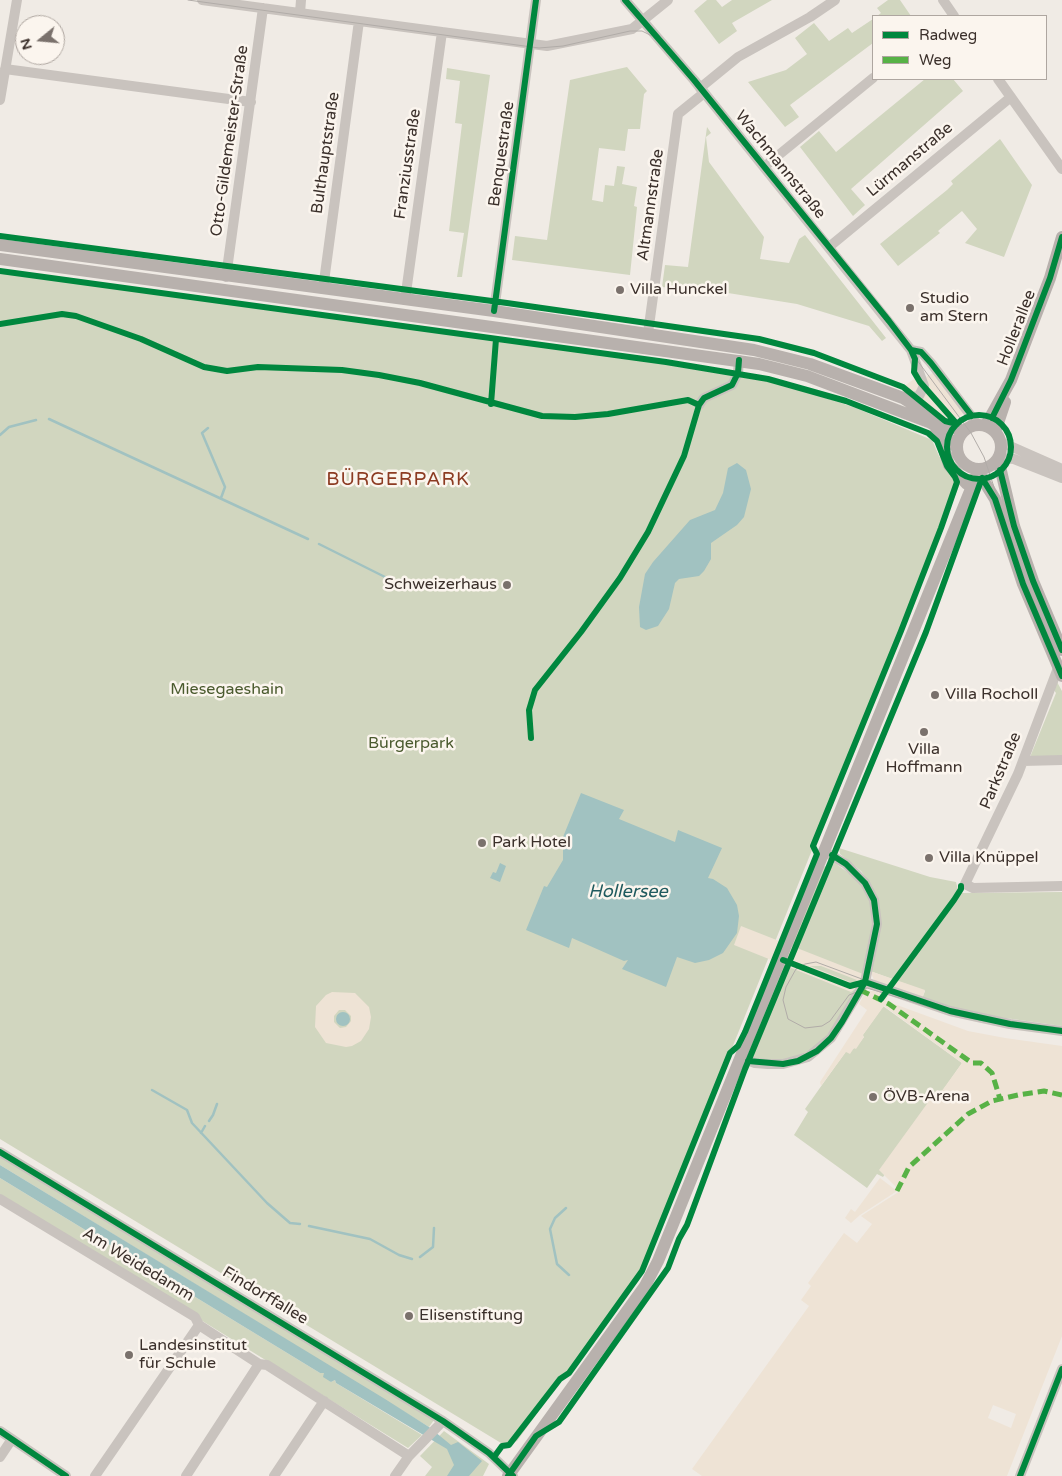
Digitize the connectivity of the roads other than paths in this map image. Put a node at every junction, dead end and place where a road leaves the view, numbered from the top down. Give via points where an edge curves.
1 (17, 0) edge
2 (202, 0) edge
3 (301, 0) edge
4 (536, 0) edge
5 (625, 0) edge
6 (668, 0) edge
7 (834, 0) edge
8 (943, 0) edge
9 (263, 8) junction
10 (300, 13) junction
11 (953, 15) edge
12 (643, 20) junction
13 (359, 22) junction
14 (442, 32) junction
15 (531, 45) junction
16 (5, 69) junction
17 (872, 79) edge
18 (999, 80) edge
19 (702, 90) junction
20 (1010, 97) junction
21 (0, 100) edge
22 (252, 102) junction
23 (764, 167) junction
24 (1062, 169) edge
25 (1062, 237) edge
26 (0, 245) edge
27 (829, 247) junction
28 (1062, 256) edge
29 (0, 259) edge
30 (1050, 278) junction
31 (225, 283) junction
32 (323, 289) junction
33 (405, 300) junction
34 (494, 311) junction
35 (648, 333) junction
36 (911, 350) junction
37 (739, 360) junction
38 (903, 398) junction
39 (699, 406) dead end
40 (923, 420) junction
41 (963, 431) junction
42 (990, 431) junction
43 (956, 447) junction
44 (998, 458) junction
45 (966, 465) junction
46 (979, 469) junction
47 (1062, 469) edge
48 (1062, 478) edge
49 (966, 484) junction
50 (962, 508) junction
51 (1061, 643) edge
52 (1060, 672) edge
53 (1062, 760) edge
54 (1022, 762) junction
55 (825, 852) junction
56 (1062, 886) edge
57 (865, 982) junction
58 (1062, 1030) edge
59 (740, 1058) junction
60 (0, 1152) edge
61 (0, 1199) edge
62 (199, 1326) junction
63 (259, 1364) junction
64 (1062, 1369) edge
65 (324, 1402) junction
66 (440, 1424) junction
67 (0, 1431) edge
68 (12, 1439) junction
69 (409, 1456) junction
70 (0, 1457) edge
71 (508, 1475) edge
72 (66, 1476) edge
73 (95, 1476) edge
74 (186, 1476) edge
75 (274, 1476) edge
76 (396, 1476) edge
77 (1020, 1476) edge

1 - 16 street
2 - 9 street
3 - 10 street
4 - 15 street, Benquestraße
5 - 12 street, Wachmannstraße
6 - 12 street
7 - 19 street, Altmannstraße via 738,57
8 - 11 street
9 - 10 street
9 - 22 street, Otto-Gildemeister-Straße
10 - 13 street
12 - 15 street via 632,29 567,43
12 - 19 street, Wachmannstraße
13 - 14 street
13 - 32 street, Bulthauptstraße
14 - 15 street
14 - 33 street, Franziusstraße
15 - 34 street, Benquestraße
16 - 21 street
16 - 22 street
17 - 23 street
18 - 20 street
19 - 23 street, Wachmannstraße
19 - 35 street, Altmannstraße via 678,114
20 - 24 street
20 - 27 street, Lürmanstraße
22 - 31 street, Otto-Gildemeister-Straße
23 - 27 street, Wachmannstraße
25 - 30 main road, Hollerallee
26 - 31 main road
27 - 36 street, Wachmannstraße
28 - 30 main road, Hollerallee
29 - 31 main road
30 - 42 main road, Hollerallee
31 - 32 main road
31 - 37 main road
32 - 33 main road
33 - 34 main road
34 - 35 main road
35 - 38 main road via 784,357
36 - 38 street, Wachmannstraße via 923,379 923,392 919,396
36 - 42 street, Wachmannstraße via 920,352 931,363
37 - 39 street via 738,373 732,385 704,398
37 - 40 main road via 807,376
38 - 41 main road via 943,424
40 - 43 main road via 941,429
40 - 49 main road via 937,433 949,464
41 - 42 main road
41 - 43 main road
42 - 44 main road
42 - 47 street
43 - 45 main road
44 - 46 main road
44 - 48 street via 1014,459
44 - 51 main road via 1014,526
45 - 46 main road
45 - 49 main road
46 - 50 main road
46 - 52 main road via 995,499 1023,584
49 - 50 main road
50 - 55 main road
52 - 54 street, Parkstraße
53 - 54 street
54 - 56 street, Parkstraße via 965,884 973,888
55 - 57 street via 846,864 865,883 874,900 877,924
55 - 59 main road
57 - 58 street via 950,1011 1010,1024
57 - 59 street via 831,1038 808,1057 776,1064
59 - 71 main road via 646,1286
60 - 66 street, Findorffallee
61 - 62 street, Am Weidedamm via 195,1317
62 - 63 street, Am Weidedamm
62 - 73 street
63 - 65 street, Am Weidedamm via 267,1365
63 - 74 street
64 - 77 street
65 - 69 street, Am Weidedamm
65 - 75 street
66 - 69 street
66 - 71 street, Findorffallee via 489,1453
67 - 68 street
68 - 70 street
68 - 72 street
69 - 76 street

